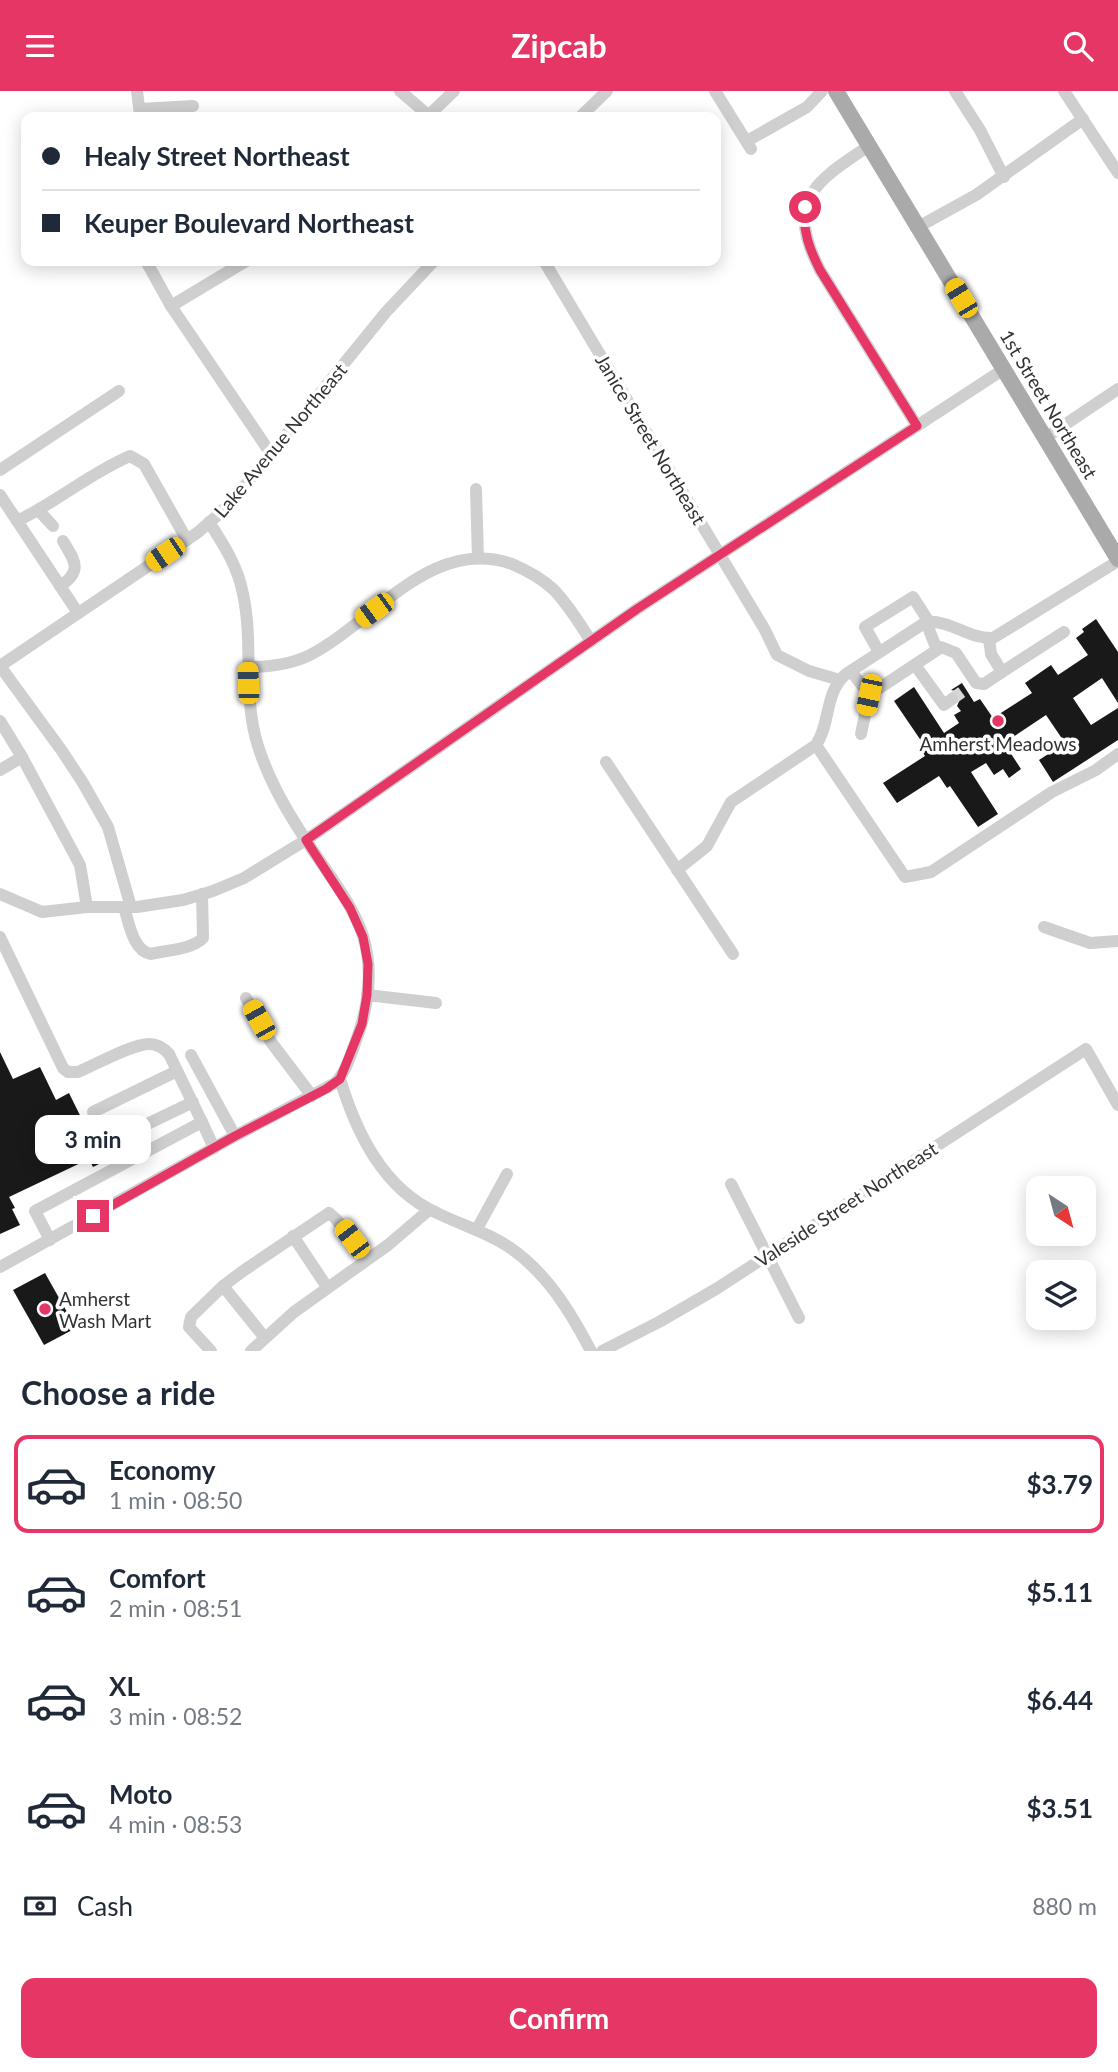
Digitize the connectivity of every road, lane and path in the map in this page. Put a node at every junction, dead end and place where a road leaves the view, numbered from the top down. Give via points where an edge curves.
1 (137, 91) edge
2 (400, 91) edge
3 (454, 91) edge
4 (607, 91) edge
5 (715, 91) edge
6 (822, 91) edge
7 (836, 91) edge
8 (955, 91) edge
9 (1064, 91) edge
10 (193, 106) dead end
11 (140, 112) edge
12 (148, 112) edge
13 (423, 112) edge
14 (431, 112) edge
15 (585, 112) edge
16 (1083, 119) junction
17 (869, 146) junction
18 (1118, 173) edge
19 (1004, 177) junction
20 (918, 227) junction
21 (149, 266) edge
22 (238, 266) edge
23 (429, 266) edge
24 (547, 266) edge
25 (171, 306) junction
26 (1004, 369) junction
27 (1118, 389) edge
28 (119, 391) dead end
29 (917, 426) junction
30 (1045, 438) junction
31 (271, 454) junction
32 (0, 470) edge
33 (476, 489) dead end
34 (0, 495) edge
35 (39, 511) junction
36 (18, 521) junction
37 (209, 522) junction
38 (53, 526) dead end
39 (187, 540) junction
40 (63, 541) dead end
41 (720, 554) junction
42 (478, 558) junction
43 (1118, 560) edge
44 (60, 586) junction
45 (78, 613) junction
46 (927, 622) junction
47 (1064, 632) dead end
48 (989, 638) junction
49 (591, 641) junction
50 (937, 650) junction
51 (878, 652) junction
52 (915, 665) junction
53 (0, 666) edge
54 (248, 667) junction
55 (851, 671) junction
56 (1002, 672) junction
57 (840, 680) junction
58 (869, 695) junction
59 (952, 699) dead end
60 (0, 721) edge
61 (861, 734) dead end
62 (816, 745) junction
63 (1118, 754) edge
64 (22, 757) junction
65 (606, 762) dead end
66 (0, 770) edge
67 (306, 840) junction
68 (677, 870) junction
69 (0, 894) edge
70 (202, 894) junction
71 (87, 907) junction
72 (127, 907) junction
73 (1044, 927) dead end
74 (0, 937) edge
75 (1118, 941) edge
76 (733, 954) dead end
77 (367, 995) junction
78 (246, 998) dead end
79 (436, 1003) dead end
80 (191, 1055) dead end
81 (177, 1071) junction
82 (340, 1079) junction
83 (312, 1096) junction
84 (192, 1102) junction
85 (1116, 1103) edge
86 (202, 1122) junction
87 (235, 1136) junction
88 (108, 1143) junction
89 (214, 1148) junction
90 (119, 1166) junction
91 (507, 1174) dead end
92 (731, 1184) dead end
93 (429, 1210) junction
94 (477, 1230) junction
95 (293, 1236) junction
96 (50, 1240) junction
97 (766, 1254) junction
98 (367, 1259) junction
99 (0, 1268) edge
100 (223, 1286) junction
101 (327, 1287) junction
102 (799, 1318) dead end
103 (265, 1338) junction
104 (211, 1351) edge
105 (251, 1351) edge
106 (591, 1351) edge
107 (601, 1351) edge

1 - 11 street
2 - 13 street
3 - 14 street
4 - 15 street
5 - 6 street via 749,145 807,107
7 - 17 main road, 1st Street Northeast
8 - 19 street
9 - 16 street
10 - 12 street
16 - 18 street
16 - 19 street
17 - 20 main road, 1st Street Northeast
17 - 29 street via 811,192 805,207 805,233 820,270
19 - 20 street
20 - 26 main road, 1st Street Northeast
21 - 25 street
22 - 25 street
23 - 31 street, Lake Avenue Northeast
24 - 41 street, Janice Street Northeast
25 - 31 street
26 - 29 street
26 - 30 main road, 1st Street Northeast
27 - 30 street
28 - 32 street
29 - 41 street
30 - 43 main road, 1st Street Northeast
31 - 37 street, Lake Avenue Northeast
33 - 42 street
34 - 36 street
35 - 36 street
35 - 38 street
35 - 39 street via 130,456 144,464
36 - 44 street
37 - 39 street, Lake Avenue Northeast
37 - 54 street via 240,582 247,619
39 - 45 street, Lake Avenue Northeast
40 - 44 street via 75,573
41 - 49 street
41 - 57 street, Janice Street Northeast via 777,655
42 - 49 street via 521,568 544,582 563,600
42 - 54 street via 426,573 310,655 278,665
43 - 48 street
44 - 45 street
45 - 53 street, Lake Avenue Northeast
46 - 48 street via 951,624
46 - 50 street
46 - 51 street
46 - 51 street via 913,597 865,627
47 - 56 street
48 - 56 street via 991,654
49 - 67 street
50 - 52 street
50 - 56 street via 942,647 956,653 971,686 984,684
51 - 55 street
52 - 58 street
52 - 59 street via 944,705
53 - 72 street via 62,751 108,827
54 - 67 street via 257,744 286,810
55 - 57 street
55 - 58 street
57 - 62 street via 831,694
58 - 61 street
60 - 64 street
62 - 63 street via 905,877 931,872
62 - 68 street via 731,802 707,846
64 - 66 street
64 - 71 street via 80,865
65 - 68 street
67 - 70 street via 244,878
67 - 77 street via 342,893 363,937
68 - 76 street
69 - 71 street via 42,912
70 - 72 street
70 - 72 street via 203,938 190,946 151,954 138,947
71 - 72 street
73 - 75 street via 1090,943
74 - 81 street via 63,1069 78,1072 151,1044 166,1050
77 - 79 street
77 - 82 street via 362,1024
78 - 83 street via 271,1042
80 - 87 street
81 - 84 street
81 - 88 street via 93,1112
82 - 83 street
82 - 93 street via 357,1126 379,1164 398,1188
83 - 87 street
84 - 86 street
84 - 88 street
85 - 97 street, Valeside Street Northeast via 1086,1049
86 - 89 street
86 - 90 street
87 - 89 street
88 - 90 street
89 - 96 street
90 - 96 street via 35,1211
91 - 94 street
92 - 97 street
93 - 94 street
93 - 98 street
94 - 106 street via 508,1246 540,1273
95 - 98 street via 329,1213
95 - 100 street
95 - 101 street
96 - 99 street
97 - 102 street
97 - 107 street, Valeside Street Northeast via 716,1289
98 - 101 street
100 - 103 street
100 - 104 street via 191,1317 189,1327
101 - 103 street
103 - 105 street

